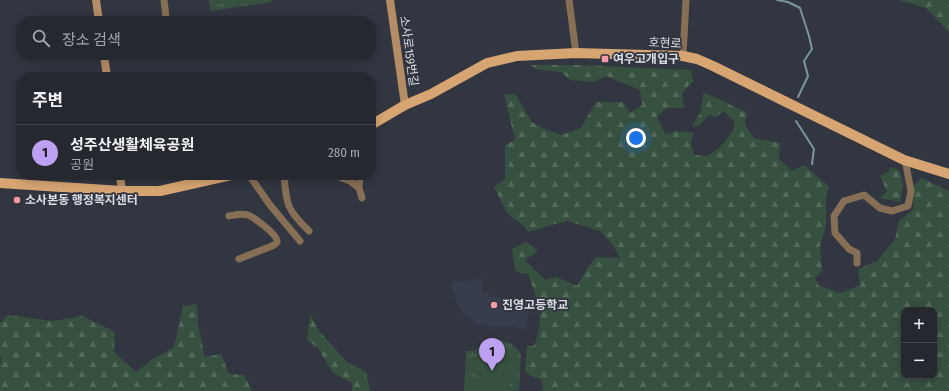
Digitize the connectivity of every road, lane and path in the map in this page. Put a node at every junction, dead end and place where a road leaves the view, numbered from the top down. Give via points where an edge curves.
1 (96, 0) edge
2 (164, 0) edge
3 (390, 0) edge
4 (569, 0) edge
5 (686, 0) edge
6 (98, 16) edge
7 (166, 16) edge
8 (576, 53) junction
9 (683, 56) junction
10 (104, 60) edge
11 (106, 72) edge
12 (405, 105) junction
13 (376, 122) edge
14 (905, 160) junction
15 (949, 174) edge
16 (121, 180) edge
17 (209, 180) edge
18 (252, 180) edge
19 (285, 180) edge
20 (347, 180) edge
21 (360, 180) edge
22 (0, 183) edge
23 (359, 188) junction
24 (122, 191) junction
25 (362, 198) dead end
26 (229, 216) dead end
27 (309, 231) dead end
28 (300, 241) dead end
29 (239, 259) dead end
30 (857, 263) dead end

1 - 6 street
2 - 7 street
3 - 12 street, 소사로159번길
4 - 8 street
5 - 9 street
8 - 9 main road, 호현로
8 - 12 main road, 호현로 via 517,56 487,63 431,94
9 - 14 main road, 호현로 via 713,66
10 - 11 street
12 - 13 main road, 호현로
14 - 15 main road, 호현로
14 - 30 street via 911,191 908,206 892,212 880,208 864,195 844,201 834,216 835,233 856,253
16 - 24 street
17 - 24 main road via 160,191
18 - 28 street
19 - 27 street via 290,211
20 - 23 street
21 - 23 street
22 - 24 main road
23 - 25 street
26 - 29 street via 248,215 268,229 277,241 272,246

